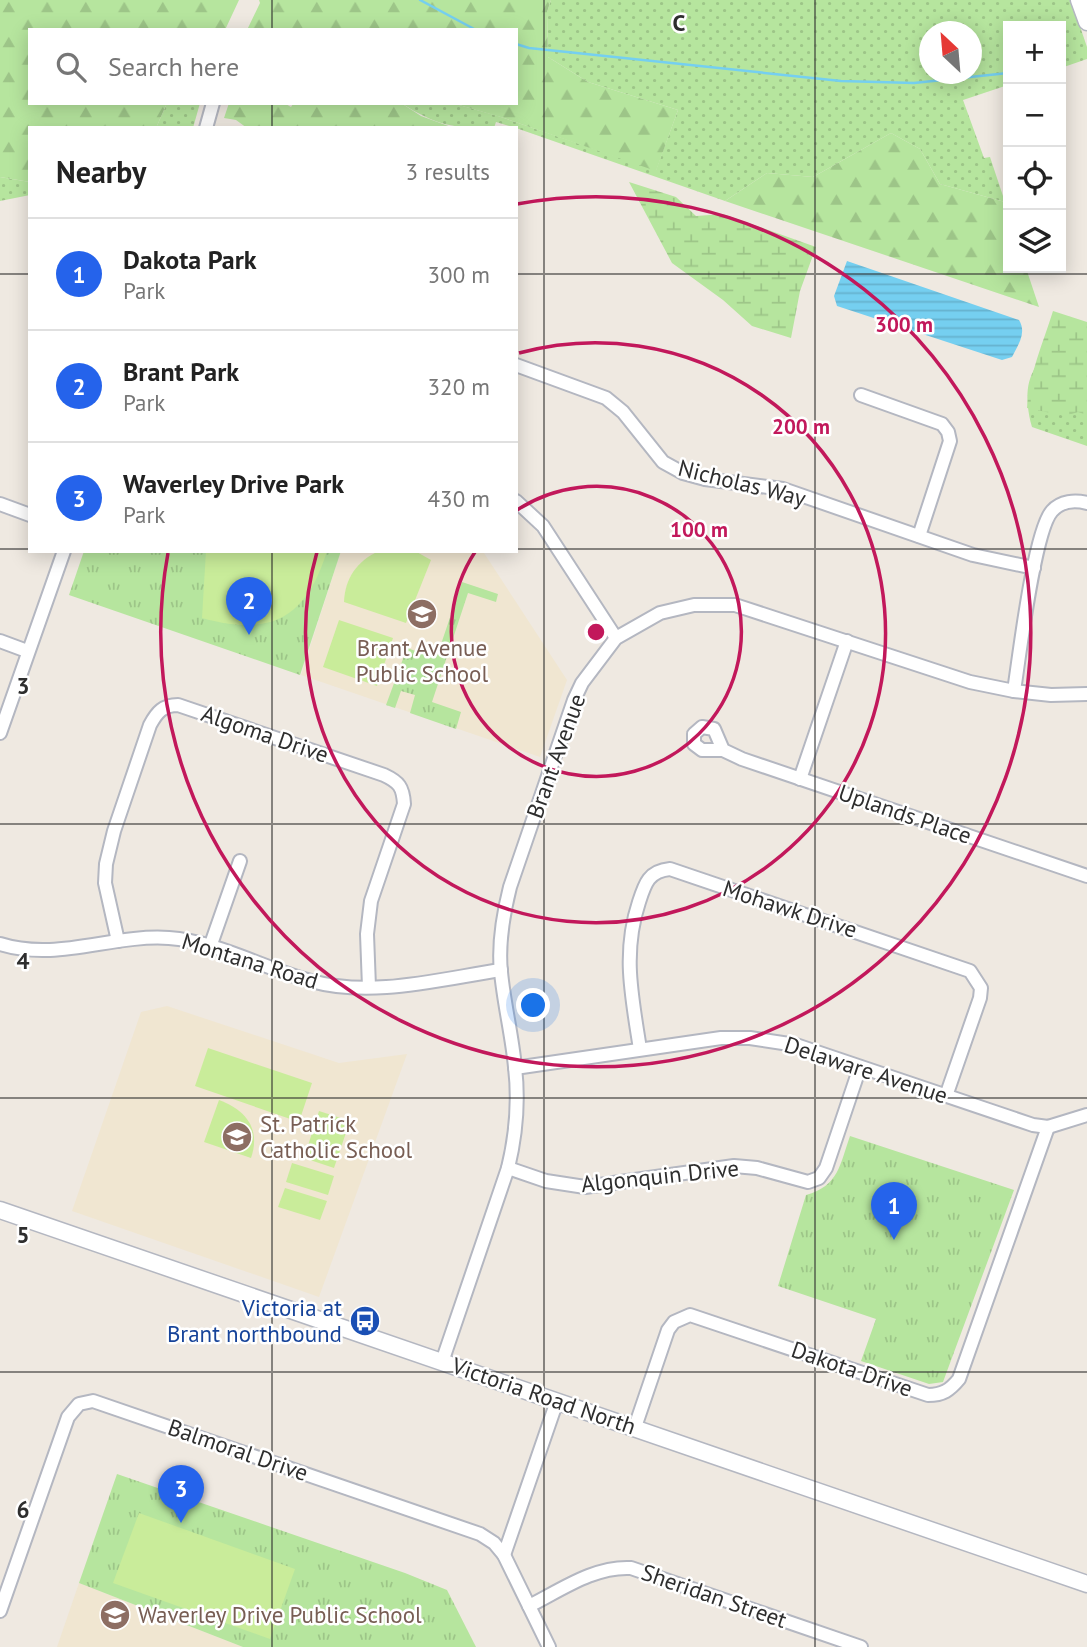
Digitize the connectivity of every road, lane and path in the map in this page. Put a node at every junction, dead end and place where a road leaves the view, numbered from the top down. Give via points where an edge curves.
1 (1079, 0) edge
2 (1087, 20) edge
3 (213, 105) edge
4 (207, 126) edge
5 (518, 366) edge
6 (861, 395) dead end
7 (518, 503) edge
8 (1087, 503) edge
9 (0, 505) edge
10 (28, 514) edge
11 (919, 536) junction
12 (63, 553) edge
13 (1034, 568) junction
14 (615, 638) junction
15 (0, 641) edge
16 (847, 641) junction
17 (27, 651) junction
18 (1014, 691) junction
19 (1087, 694) edge
20 (0, 733) edge
21 (723, 750) dead end
22 (800, 779) junction
23 (240, 861) dead end
24 (1087, 876) edge
25 (118, 941) junction
26 (0, 944) edge
27 (210, 947) junction
28 (501, 970) junction
29 (369, 987) junction
30 (640, 1049) junction
31 (860, 1067) junction
32 (516, 1068) junction
33 (946, 1096) junction
34 (1087, 1115) edge
35 (1048, 1127) junction
36 (508, 1168) junction
37 (0, 1210) edge
38 (442, 1362) junction
39 (557, 1401) junction
40 (635, 1427) junction
41 (504, 1555) junction
42 (1087, 1584) edge
43 (529, 1605) junction
44 (0, 1609) edge
45 (549, 1647) edge
46 (862, 1647) edge

1 - 2 main road
3 - 4 street
5 - 11 street, Nicholas Way via 606,398 663,462 683,473 783,489
6 - 11 street via 942,424 948,432 950,441
7 - 14 street via 542,526
8 - 13 street via 1063,503 1051,511
9 - 10 street
11 - 13 street, Nicholas Way via 973,555
12 - 17 street
13 - 18 street
14 - 16 street, Brant Avenue via 660,613 694,604 735,605
14 - 28 street, Brant Avenue via 582,683 570,712 510,887 501,933
15 - 17 street
16 - 18 street, Brant Avenue via 970,682
16 - 22 street
17 - 20 street
18 - 19 street, Brant Avenue
21 - 22 street, Uplands Place
22 - 24 street, Uplands Place
23 - 27 street
25 - 26 street, Montana Road via 68,950
25 - 27 street, Montana Road via 170,938
25 - 29 street, Algoma Drive via 105,883 109,847 150,724 163,707 178,705 398,782 404,804 369,915
27 - 29 street, Montana Road via 311,981
28 - 29 street, Montana Road
28 - 32 street, Brant Avenue
30 - 31 street, Delaware Avenue via 750,1038 796,1045
30 - 32 street, Delaware Avenue
30 - 33 street, Mohawk Drive via 630,979 630,934 646,881 660,870 670,870 970,971 981,988 980,998
31 - 33 street, Delaware Avenue
31 - 36 street, Algonquin Drive via 826,1168 819,1178 808,1182 738,1166 585,1187 546,1181
32 - 36 street, Brant Avenue via 516,1120
33 - 35 street, Delaware Avenue
34 - 35 street, Delaware Avenue
35 - 40 street, Dakota Drive via 959,1379 951,1389 928,1395 691,1315 668,1330
36 - 38 street, Brant Avenue
37 - 38 main road, Victoria Road North
38 - 39 main road, Victoria Road North
39 - 40 main road, Victoria Road North
39 - 41 street
40 - 42 main road, Victoria Road North
41 - 43 street, Balmoral Drive
41 - 44 street, Balmoral Drive via 487,1538 455,1525 85,1401 68,1417
43 - 45 street, Balmoral Drive
43 - 46 street, Sheridan Street via 598,1571 632,1568

